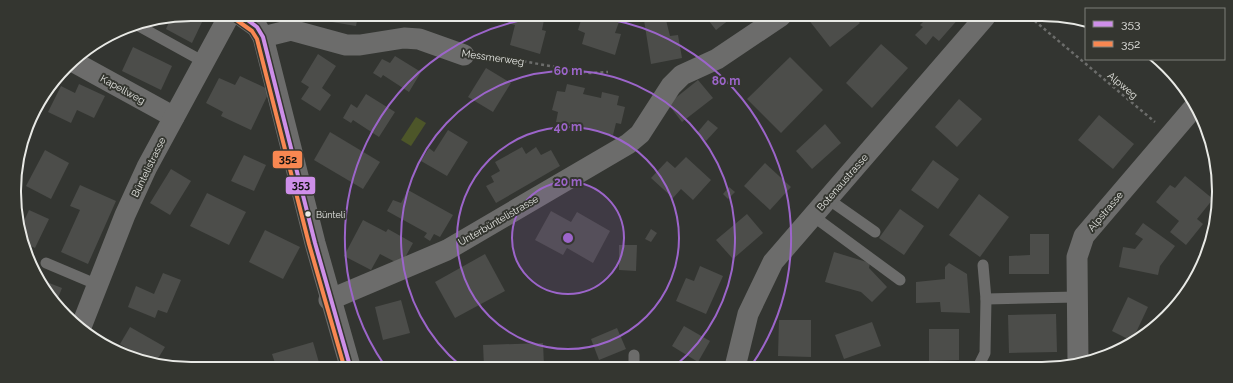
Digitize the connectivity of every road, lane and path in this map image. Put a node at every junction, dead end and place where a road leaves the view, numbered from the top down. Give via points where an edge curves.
1 (226, 21) edge
2 (248, 21) edge
3 (774, 21) edge
4 (982, 21) edge
5 (1035, 21) edge
6 (143, 28) edge
7 (263, 36) junction
8 (464, 55) joint
9 (204, 62) junction
10 (78, 64) edge
11 (608, 72) dead end
12 (1191, 110) edge
13 (174, 117) junction
14 (1169, 134) junction
15 (828, 199) junction
16 (812, 216) junction
17 (875, 232) dead end
18 (46, 263) dead end
19 (983, 265) dead end
20 (900, 280) dead end
21 (98, 285) junction
22 (1078, 297) junction
23 (986, 299) junction
24 (330, 300) junction
25 (83, 323) edge
26 (634, 355) dead end
27 (1078, 358) edge
28 (349, 362) edge
29 (634, 362) edge
30 (736, 362) edge
31 (981, 362) edge

1 - 9 street, Büntelistrasse
2 - 7 street via 257,27
3 - 24 street, Unterbüntelistrasse via 717,59 682,75 671,86 640,134 628,144 447,250
4 - 15 street, Botenaustrasse
5 - 14 path, Alpweg
6 - 9 lane
7 - 8 street, Messmerweg via 291,30 346,45 404,38 420,39
7 - 24 street
8 - 11 path, Messmerweg via 468,52 590,73
9 - 13 street, Büntelistrasse
10 - 13 street, Kapellweg
12 - 14 street, Alpstrasse
13 - 21 street, Büntelistrasse via 125,215
14 - 22 street, Alpstrasse via 1084,236 1077,257
15 - 16 street, Botenaustrasse
15 - 17 lane
16 - 20 lane
16 - 30 street, Botenaustrasse via 773,262 748,314
18 - 21 lane
19 - 23 lane
21 - 25 street, Büntelistrasse
22 - 23 lane
22 - 27 street, Alpstrasse
23 - 31 lane via 985,354
24 - 28 street
26 - 29 lane

